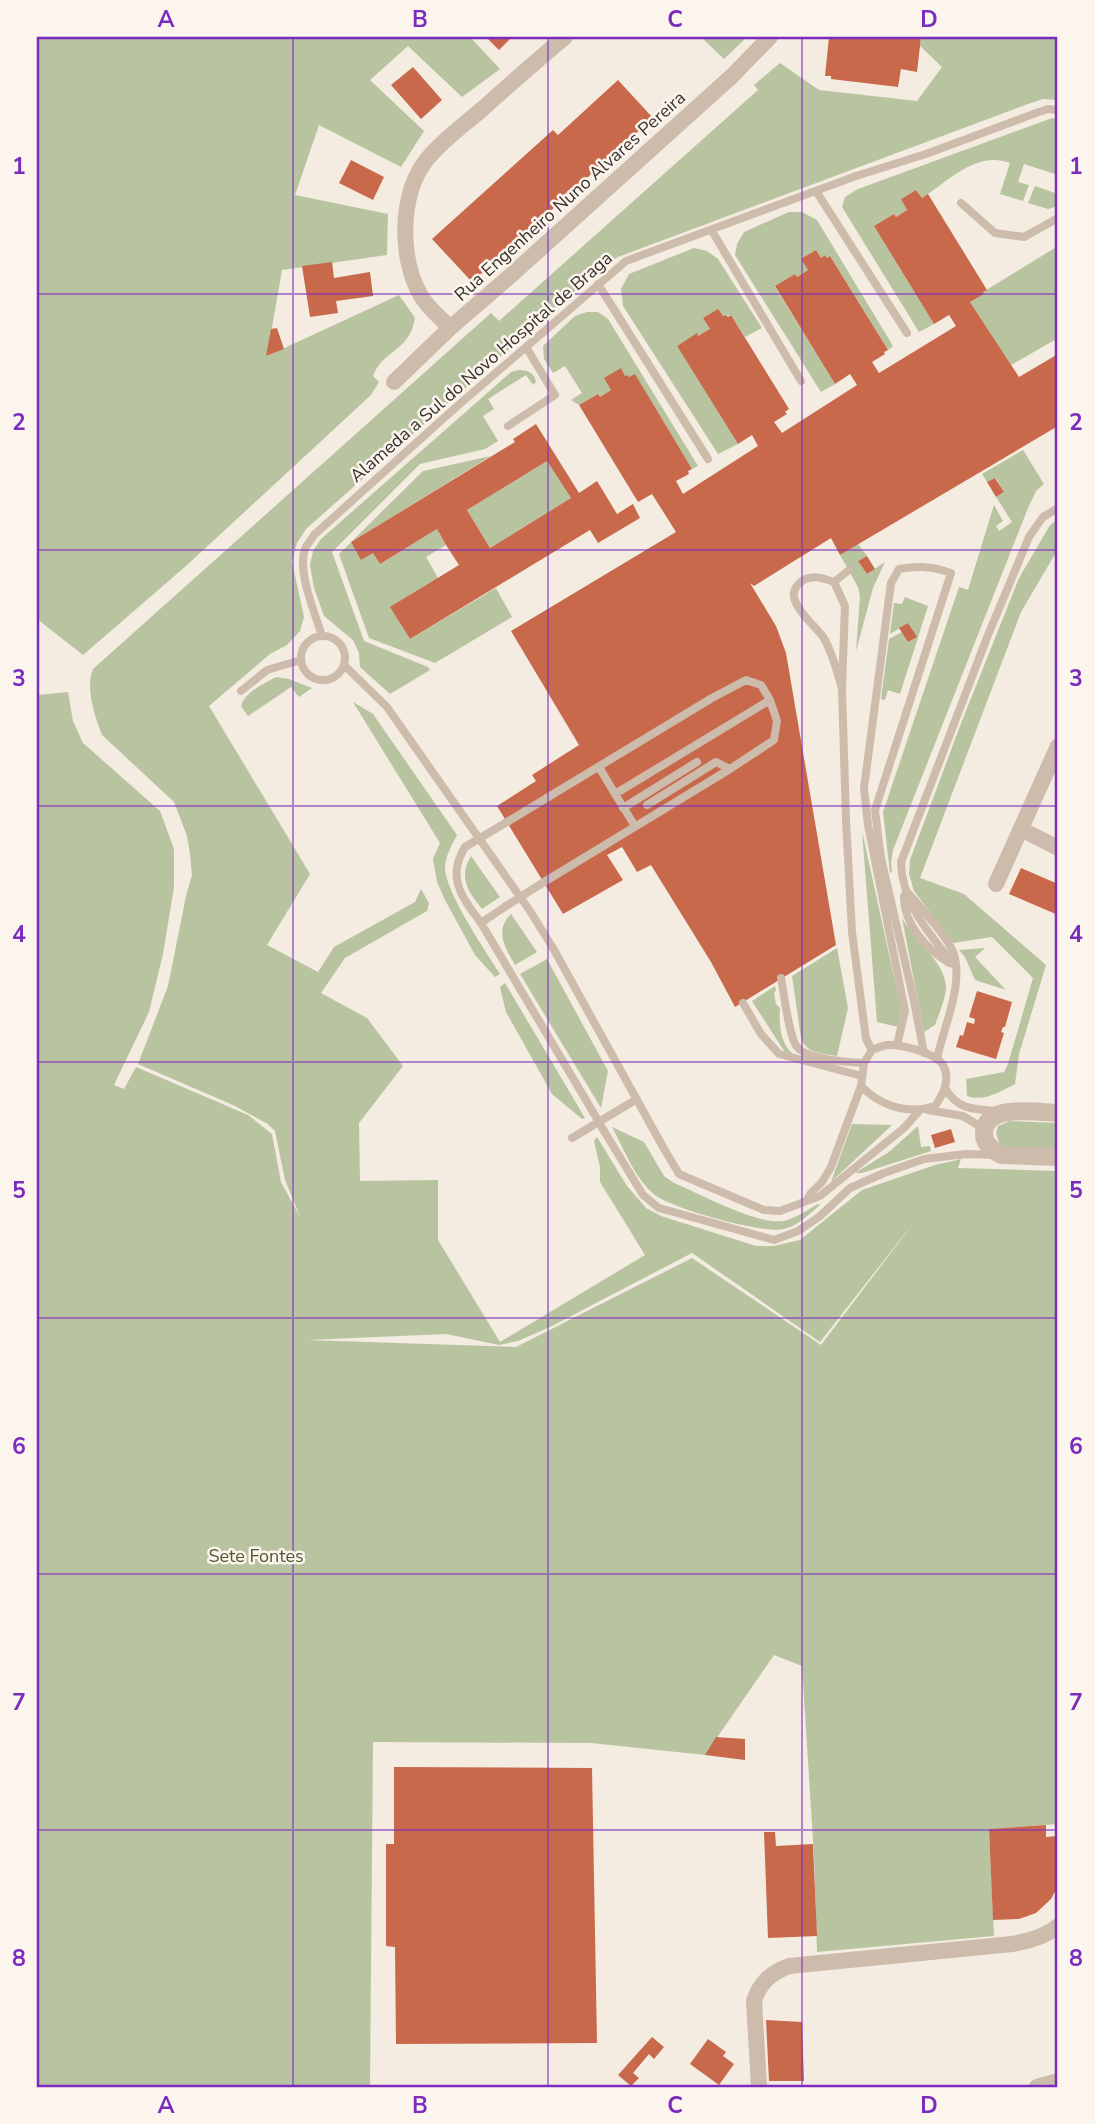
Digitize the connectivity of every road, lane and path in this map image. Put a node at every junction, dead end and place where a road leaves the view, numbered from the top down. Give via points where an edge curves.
1 (565, 37) edge
2 (770, 37) edge
3 (1058, 110) edge
4 (816, 191) junction
5 (961, 203) dead end
6 (1058, 218) edge
7 (712, 231) junction
8 (598, 284) junction
9 (450, 328) junction
10 (907, 333) dead end
11 (526, 347) junction
12 (801, 381) dead end
13 (394, 382) dead end
14 (508, 426) dead end
15 (708, 459) dead end
16 (1058, 508) edge
17 (849, 570) dead end
18 (834, 582) junction
19 (322, 636) junction
20 (302, 660) junction
21 (344, 665) junction
22 (842, 688) junction
23 (241, 691) dead end
24 (770, 700) junction
25 (1058, 747) edge
26 (696, 762) dead end
27 (599, 767) junction
28 (730, 769) junction
29 (615, 794) junction
30 (648, 804) dead end
31 (624, 807) junction
32 (635, 826) junction
33 (1021, 830) junction
34 (1058, 848) edge
35 (996, 884) dead end
36 (905, 889) junction
37 (481, 923) junction
38 (955, 966) junction
39 (781, 978) dead end
40 (743, 1003) dead end
41 (897, 1045) junction
42 (872, 1050) junction
43 (925, 1053) junction
44 (937, 1059) junction
45 (864, 1063) junction
46 (862, 1076) junction
47 (861, 1086) junction
48 (945, 1088) junction
49 (637, 1098) junction
50 (922, 1110) junction
51 (1005, 1112) junction
52 (1058, 1113) edge
53 (984, 1132) junction
54 (572, 1138) dead end
55 (966, 1154) junction
56 (1001, 1155) junction
57 (1058, 1157) edge
58 (807, 1200) junction
59 (1058, 1926) edge
60 (1058, 2081) edge
61 (759, 2087) edge
62 (1037, 2087) edge

1 - 9 street via 455,132 427,159 415,181 407,204 407,252 421,297
2 - 9 street, Rua Engenheiro Nuno Alvares Pereira
3 - 4 lane, Alameda a Sul do Novo Hospital de Braga via 1035,113
4 - 7 lane, Alameda a Sul do Novo Hospital de Braga
4 - 10 lane
5 - 6 lane via 995,233 1024,237
7 - 8 lane, Alameda a Sul do Novo Hospital de Braga via 626,261
7 - 12 lane
8 - 11 lane, Alameda a Sul do Novo Hospital de Braga
8 - 15 lane
9 - 13 street, Rua Engenheiro Nuno Alvares Pereira
11 - 14 lane via 555,395
11 - 19 lane, Alameda a Sul do Novo Hospital de Braga via 314,534 305,548 303,565
16 - 36 lane via 1043,517 1029,537 988,635 901,862
17 - 18 lane
18 - 22 lane via 845,606
18 - 22 lane via 811,577 800,582 794,593 795,605 825,639
19 - 20 lane via 307,644
19 - 21 lane via 342,646
20 - 21 lane via 309,674 322,680 335,676
20 - 23 lane via 267,670
21 - 49 lane via 387,708 530,911
22 - 42 lane via 852,932 866,1039
24 - 27 lane via 761,685 746,680
24 - 28 lane via 777,721 774,740
24 - 29 lane
25 - 33 street
26 - 31 lane
27 - 29 lane
27 - 37 lane, bridge via 465,847 455,876
28 - 30 lane via 716,762
28 - 32 lane
29 - 31 lane
31 - 32 lane
32 - 37 lane, bridge
33 - 34 street
33 - 35 street
36 - 38 lane via 953,952
36 - 38 lane via 910,922 934,953
37 - 55 lane, bridge via 643,1195 659,1208 774,1240 819,1217 850,1188 924,1159
38 - 44 lane via 954,999
39 - 45 lane via 799,1050
40 - 46 lane via 779,1054
41 - 42 lane
41 - 43 lane
41 - 43 lane via 905,1011 864,788 891,583 900,569 934,567 951,573 875,810 881,858
42 - 45 lane
43 - 44 lane
44 - 48 lane via 943,1065
45 - 46 lane
46 - 47 lane
47 - 50 lane via 892,1107
47 - 58 lane via 831,1167
48 - 50 lane via 934,1106
48 - 51 lane via 952,1100 963,1106
49 - 54 lane
49 - 58 lane via 680,1174 764,1210 780,1211
50 - 53 lane via 963,1116
50 - 58 lane via 820,1196
51 - 52 street
51 - 53 street via 995,1115
53 - 55 lane
53 - 56 street via 987,1145
55 - 56 lane
56 - 57 street
59 - 61 street via 1029,1941 789,1966 777,1971 757,1989 754,2001
60 - 62 street

